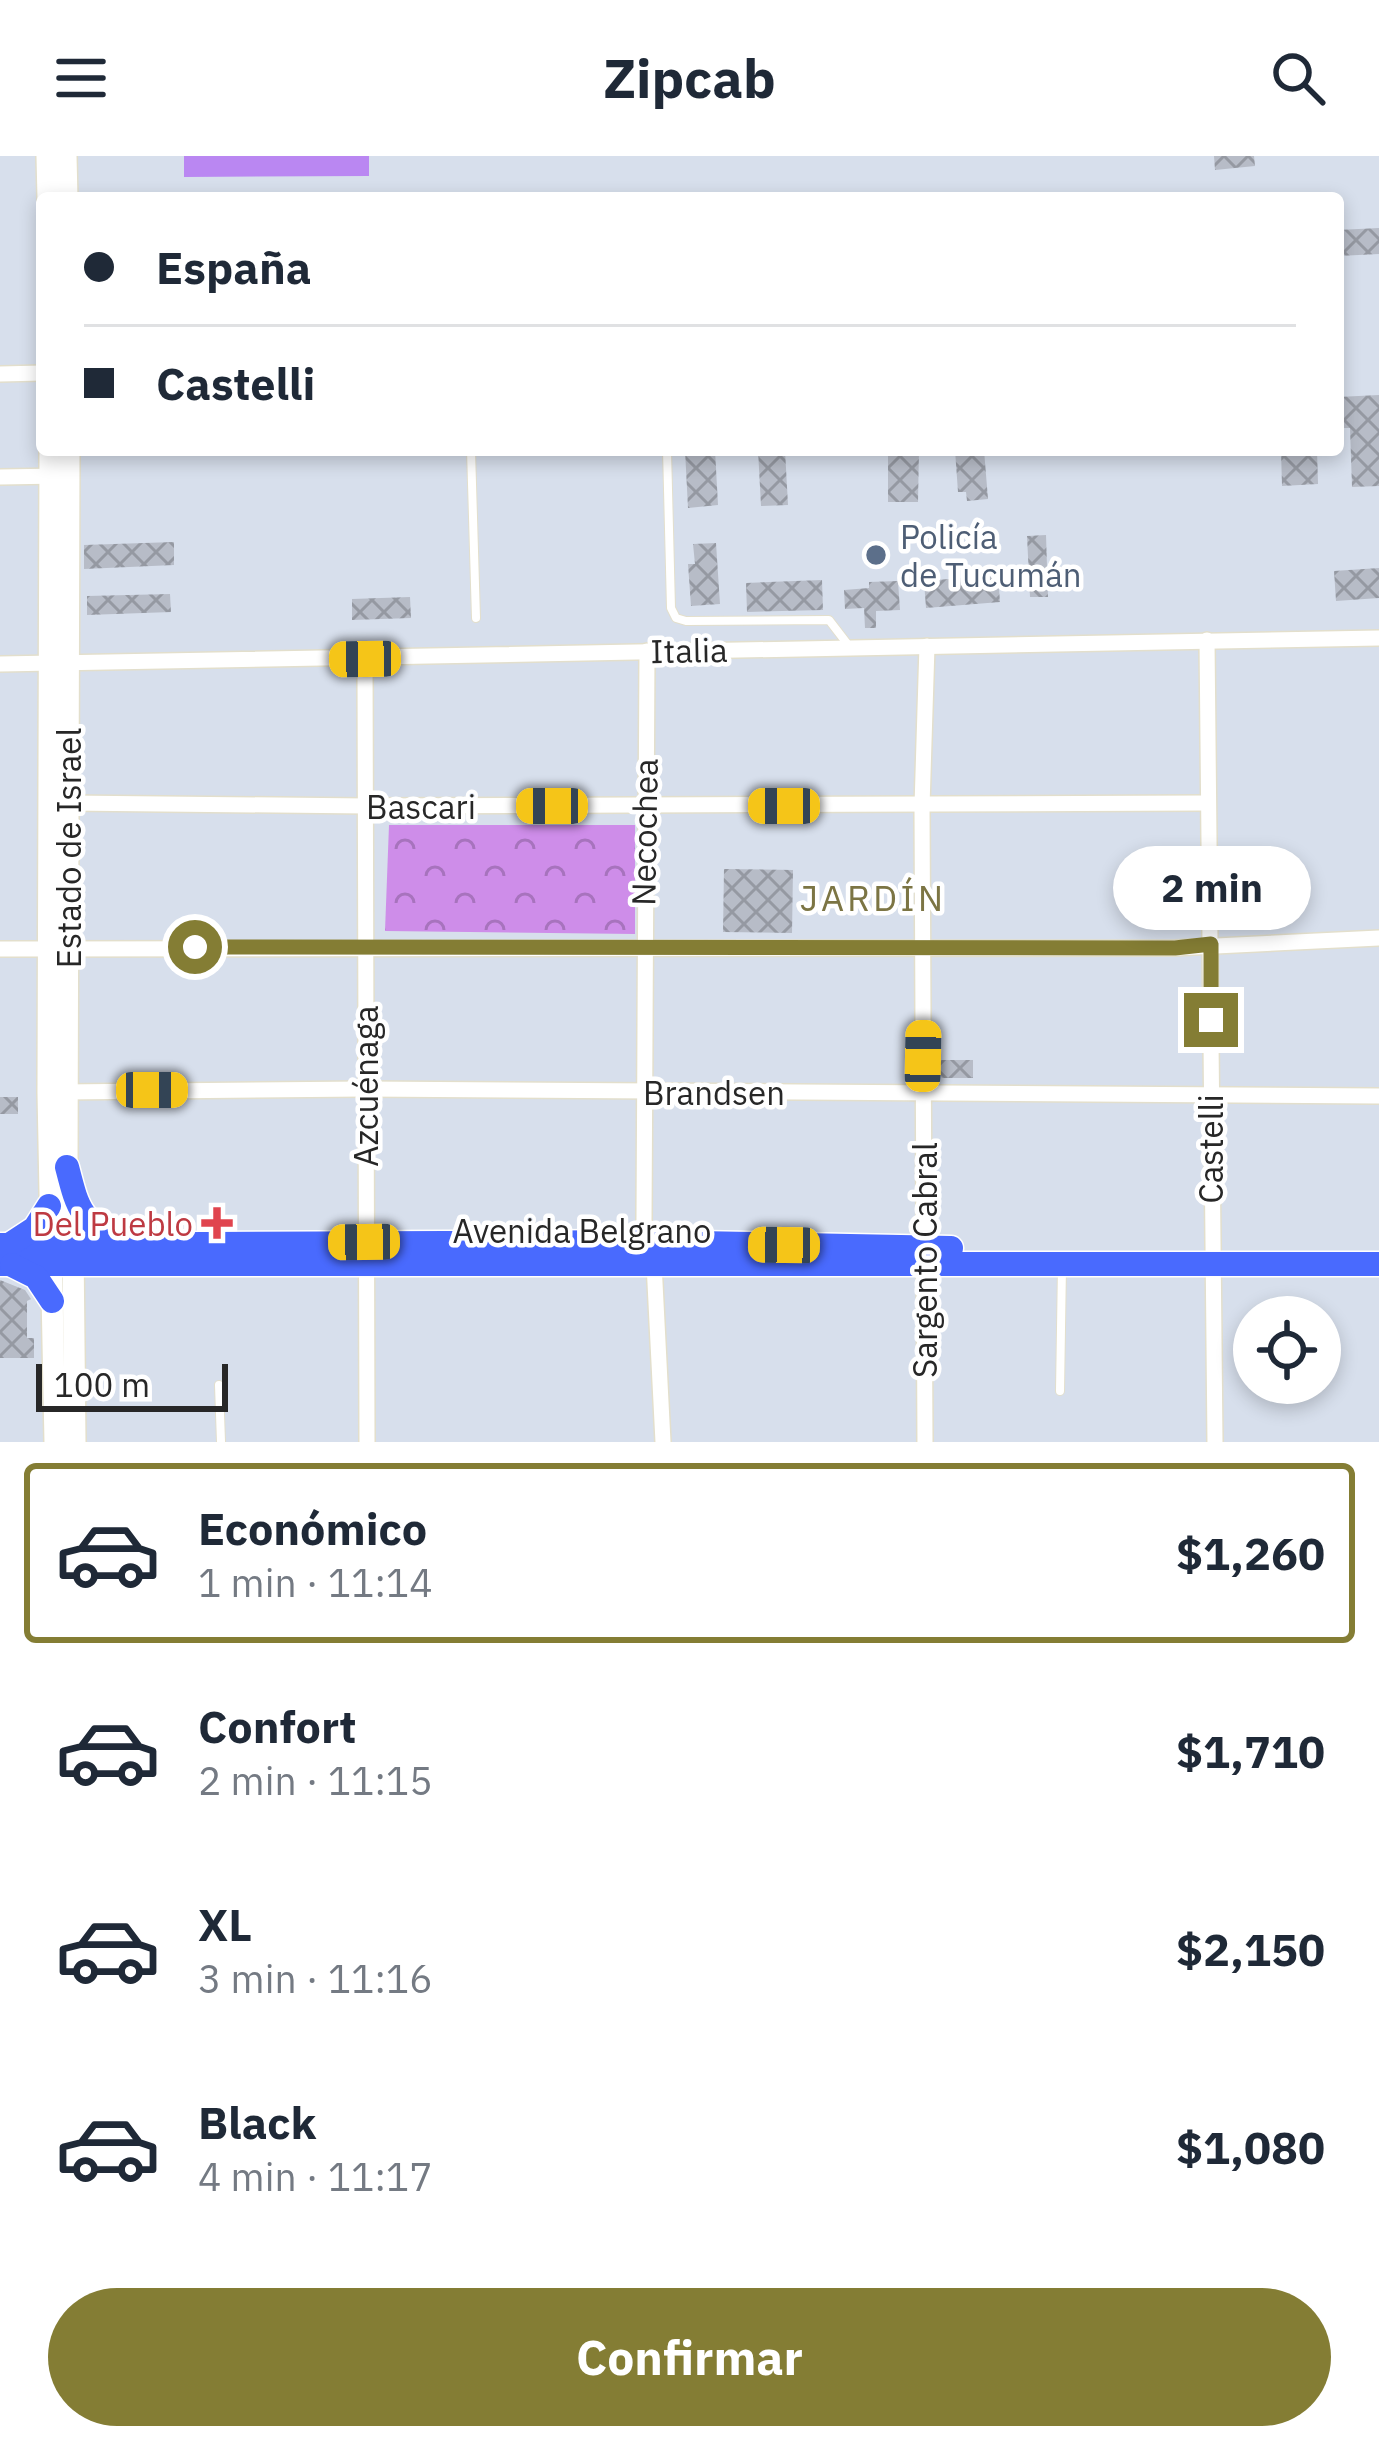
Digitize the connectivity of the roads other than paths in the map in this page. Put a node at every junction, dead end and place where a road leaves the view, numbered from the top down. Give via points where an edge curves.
1 (47, 156) edge
2 (66, 156) edge
3 (48, 192) edge
4 (67, 192) edge
5 (36, 373) edge
6 (0, 374) edge
7 (52, 456) edge
8 (67, 456) edge
9 (471, 456) edge
10 (667, 456) edge
11 (60, 476) junction
12 (0, 477) edge
13 (476, 618) dead end
14 (1379, 638) edge
15 (1207, 640) junction
16 (927, 646) junction
17 (850, 647) junction
18 (647, 651) junction
19 (365, 659) junction
20 (0, 664) edge
21 (59, 664) junction
22 (68, 803) junction
23 (1207, 803) junction
24 (367, 806) junction
25 (645, 806) junction
26 (922, 806) junction
27 (1379, 938) edge
28 (1211, 944) junction
29 (366, 946) junction
30 (643, 947) junction
31 (926, 947) junction
32 (58, 948) junction
33 (0, 949) edge
34 (364, 1089) junction
35 (58, 1092) junction
36 (645, 1092) junction
37 (922, 1092) junction
38 (1210, 1096) junction
39 (1379, 1096) edge
40 (68, 1167) junction
41 (49, 1206) junction
42 (144, 1246) junction
43 (1379, 1248) edge
44 (364, 1252) junction
45 (649, 1252) junction
46 (4, 1255) edge
47 (1211, 1256) junction
48 (925, 1257) junction
49 (1379, 1264) edge
50 (1062, 1265) junction
51 (62, 1268) junction
52 (219, 1384) dead end
53 (1060, 1391) dead end
54 (55, 1442) edge
55 (75, 1442) edge
56 (221, 1442) edge
57 (368, 1442) edge
58 (663, 1442) edge
59 (925, 1442) edge
60 (1215, 1442) edge

1 - 3 main road
2 - 4 main road
5 - 6 street
7 - 11 main road, Estado de Israel
8 - 11 main road, Estado de Israel
9 - 13 lane
10 - 17 lane via 676,618 829,620
11 - 12 street
11 - 21 main road, Estado de Israel
14 - 15 street, Italia
15 - 16 street, Italia
15 - 23 street, Castelli
16 - 17 street, Italia
16 - 26 street, Sargento Cabral
17 - 18 street, Italia
18 - 19 street, Italia
18 - 25 street, Necochea
19 - 21 street, Italia
19 - 24 street, Azcuénaga
20 - 21 street, Italia
21 - 22 main road, Estado de Israel
21 - 32 main road, Estado de Israel
22 - 24 street, Bascari
22 - 32 main road, Estado de Israel
23 - 26 street, Bascari
23 - 28 street, Castelli
24 - 25 street, Bascari
24 - 29 street, Azcuénaga
25 - 26 street, Bascari
25 - 30 street, Necochea
26 - 31 street, Sargento Cabral
27 - 28 street
28 - 31 street
28 - 38 street, Castelli
29 - 30 street
29 - 32 street
29 - 34 street, Azcuénaga
30 - 31 street
30 - 36 street, Necochea
31 - 37 street, Sargento Cabral
32 - 33 street
32 - 35 main road, Estado de Israel
34 - 35 street, Brandsen
34 - 36 street, Brandsen
34 - 44 street, Azcuénaga
35 - 40 main road, Estado de Israel
35 - 41 main road, Estado de Israel
36 - 37 street, Brandsen
36 - 45 street, Necochea
37 - 38 street, Brandsen
37 - 48 street, Sargento Cabral
38 - 39 street, Brandsen
38 - 47 street, Castelli
40 - 42 main road via 88,1223
40 - 51 main road, Estado de Israel
41 - 46 main road
41 - 51 main road, Estado de Israel
42 - 44 main road, Avenida Belgrano
42 - 51 main road, Avenida Belgrano
43 - 47 main road, Avenida Belgrano
44 - 45 main road, Avenida Belgrano
44 - 51 main road, Avenida Belgrano
44 - 57 street, Azcuénaga
45 - 48 main road, Avenida Belgrano
45 - 58 street, Necochea
46 - 51 main road, Avenida Belgrano
46 - 51 main road via 36,1276
47 - 48 main road, Avenida Belgrano
47 - 49 main road, Avenida Belgrano
47 - 50 main road, Avenida Belgrano
47 - 60 street, Castelli
48 - 50 main road, Avenida Belgrano
48 - 59 street, Sargento Cabral
50 - 53 lane
51 - 54 main road
51 - 55 main road
52 - 56 lane

